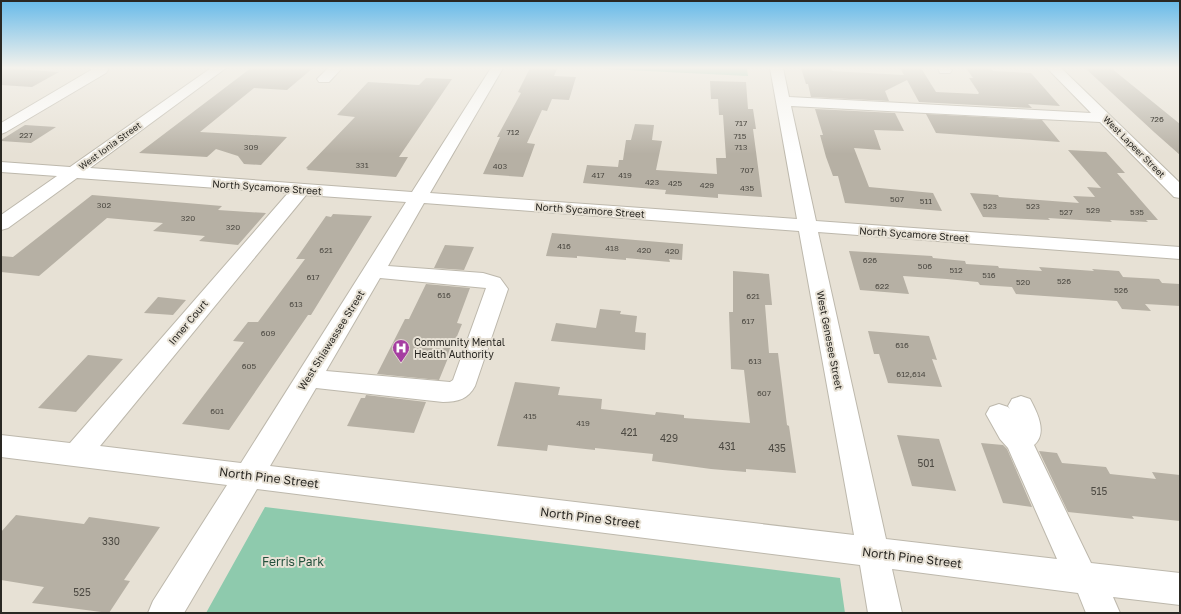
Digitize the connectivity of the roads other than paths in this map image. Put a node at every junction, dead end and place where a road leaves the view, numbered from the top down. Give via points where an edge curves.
1 (57, 97) edge
2 (179, 97) edge
3 (479, 97) edge
4 (782, 97) edge
5 (1083, 97) edge
6 (783, 101) junction
7 (1105, 118) junction
8 (1, 130) edge
9 (1, 167) edge
10 (73, 172) junction
11 (302, 189) junction
12 (1180, 193) edge
13 (417, 198) junction
14 (1, 224) edge
15 (808, 226) junction
16 (1180, 253) edge
17 (373, 271) junction
18 (307, 378) junction
19 (1010, 410) dead end
20 (3, 449) edge
21 (76, 455) junction
22 (248, 475) junction
23 (873, 553) junction
24 (1084, 578) junction
25 (1180, 589) edge
26 (166, 613) edge
27 (885, 613) edge
28 (1103, 613) edge

1 - 8 street
2 - 10 street, West Ionia Street
3 - 13 street, West Shiawassee Street
4 - 6 street, West Genesee Street
5 - 7 street, West Lapeer Street
6 - 7 street
6 - 15 street, West Genesee Street
7 - 12 street, West Lapeer Street
9 - 10 street, North Sycamore Street
10 - 11 street, North Sycamore Street
10 - 14 street, West Ionia Street
11 - 13 street, North Sycamore Street
11 - 21 street, Inner Court
13 - 15 street, North Sycamore Street
13 - 17 street, West Shiawassee Street
15 - 16 street, North Sycamore Street
15 - 23 street, West Genesee Street
17 - 18 street, West Shiawassee Street
17 - 18 street via 493,283 497,289 464,386 455,392 442,392
18 - 22 street, West Shiawassee Street
19 - 24 street via 1010,431 1019,441
20 - 21 street, North Pine Street
21 - 22 street, North Pine Street
22 - 23 street, North Pine Street
22 - 26 street, West Shiawassee Street
23 - 24 street, North Pine Street
23 - 27 street, West Genesee Street
24 - 25 street, North Pine Street
24 - 28 street

